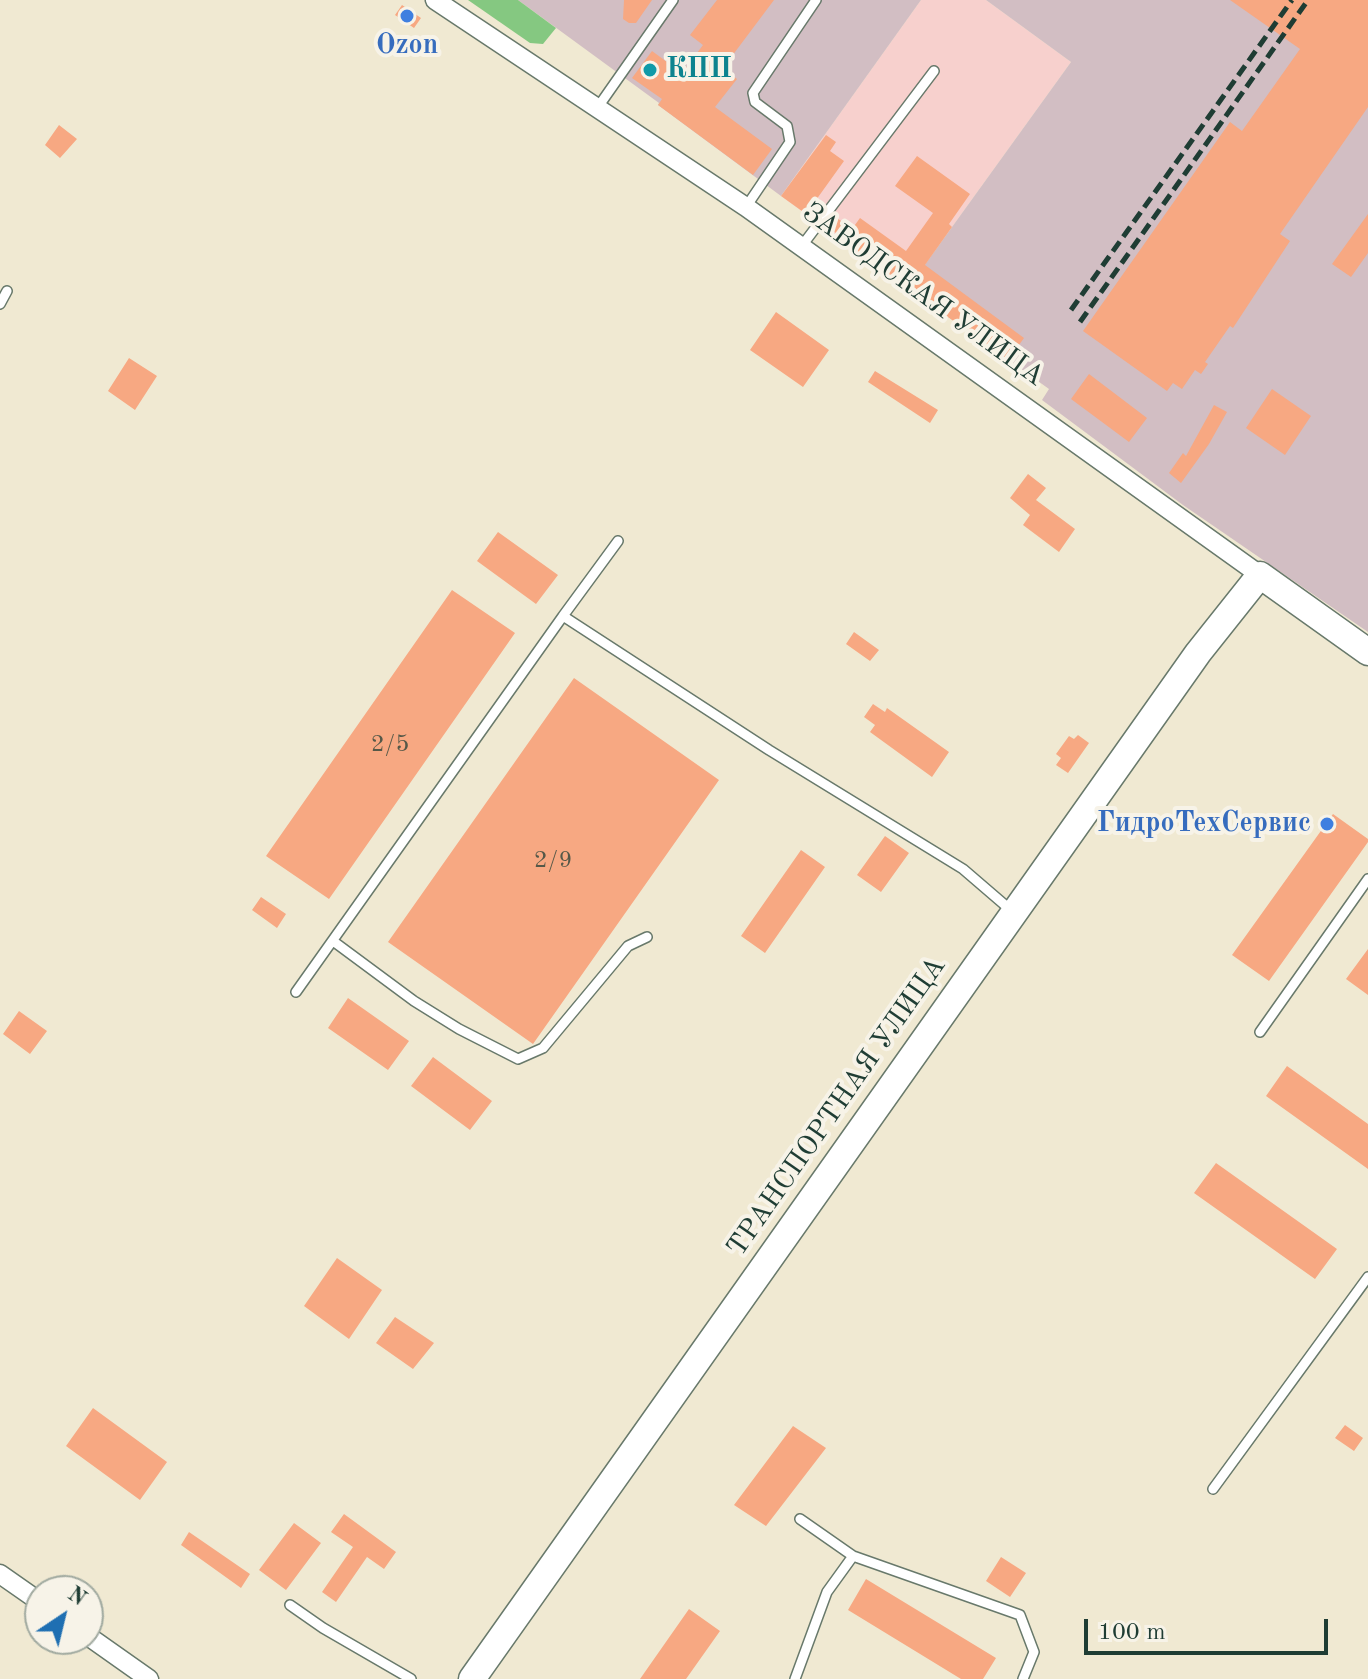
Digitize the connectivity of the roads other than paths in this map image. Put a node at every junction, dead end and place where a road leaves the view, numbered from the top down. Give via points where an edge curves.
1 (435, 0) edge
2 (673, 0) edge
3 (816, 0) edge
4 (934, 71) dead end
5 (598, 107) junction
6 (746, 207) junction
7 (801, 247) junction
8 (7, 291) dead end
9 (0, 304) edge
10 (618, 541) dead end
11 (1260, 575) junction
12 (563, 616) junction
13 (1368, 652) edge
14 (1368, 879) edge
15 (1013, 912) junction
16 (647, 937) dead end
17 (333, 941) junction
18 (296, 992) dead end
19 (1260, 1032) dead end
20 (1368, 1277) edge
21 (1213, 1489) dead end
22 (800, 1519) dead end
23 (853, 1556) junction
24 (0, 1574) edge
25 (24, 1591) edge
26 (290, 1605) dead end
27 (104, 1649) edge
28 (137, 1676) edge
29 (411, 1679) edge
30 (472, 1679) edge
31 (795, 1679) edge
32 (1023, 1679) edge

1 - 5 street, ЗАВОДСКАЯ УЛИЦА
2 - 5 lane
3 - 6 lane via 753,93 755,102 787,126 790,142
4 - 7 lane
5 - 6 street, ЗАВОДСКАЯ УЛИЦА
6 - 7 street, ЗАВОДСКАЯ УЛИЦА
7 - 11 street, ЗАВОДСКАЯ УЛИЦА
8 - 9 lane
10 - 12 lane
11 - 13 street, ЗАВОДСКАЯ УЛИЦА
11 - 15 street, ТРАНСПОРТНАЯ УЛИЦА
12 - 15 lane via 963,869
12 - 17 lane
14 - 19 lane
15 - 30 street, ТРАНСПОРТНАЯ УЛИЦА
16 - 17 lane via 628,946 543,1048 518,1059 448,1022
17 - 18 lane
20 - 21 lane
22 - 23 lane
23 - 31 lane via 827,1592
23 - 32 lane via 1020,1615 1034,1652
24 - 25 street
26 - 29 lane
27 - 28 street

